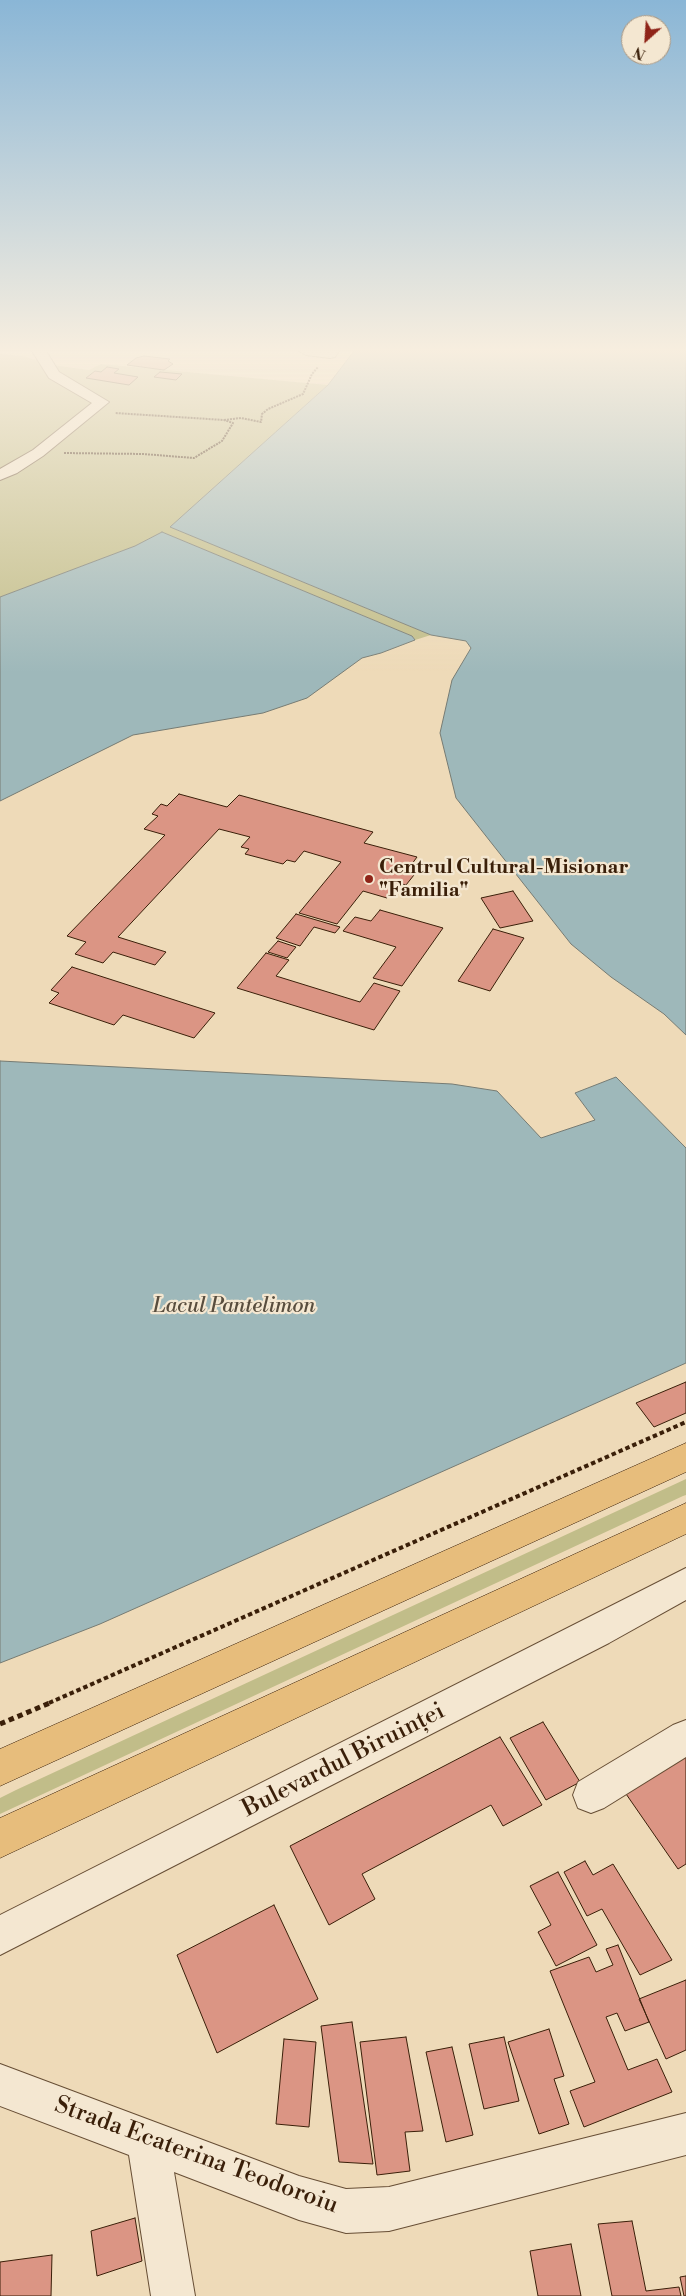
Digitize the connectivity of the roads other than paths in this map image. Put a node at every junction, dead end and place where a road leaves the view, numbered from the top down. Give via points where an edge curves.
1 (30, 458) edge
2 (0, 476) edge
3 (686, 1457) edge
4 (686, 1518) edge
5 (682, 1591) edge
6 (686, 1737) edge
7 (0, 1768) edge
8 (591, 1795) dead end
9 (0, 1838) edge
10 (0, 1936) edge
11 (0, 2085) edge
12 (686, 2134) edge
13 (148, 2141) junction
14 (173, 2296) edge

1 - 2 street
3 - 7 main road
4 - 9 main road
5 - 10 street, Bulevardul Biruinței
6 - 8 street
11 - 13 street, Strada Ecaterina Teodoroiu
12 - 13 street, Strada Ecaterina Teodoroiu via 389,2209 346,2211 299,2198
13 - 14 street

